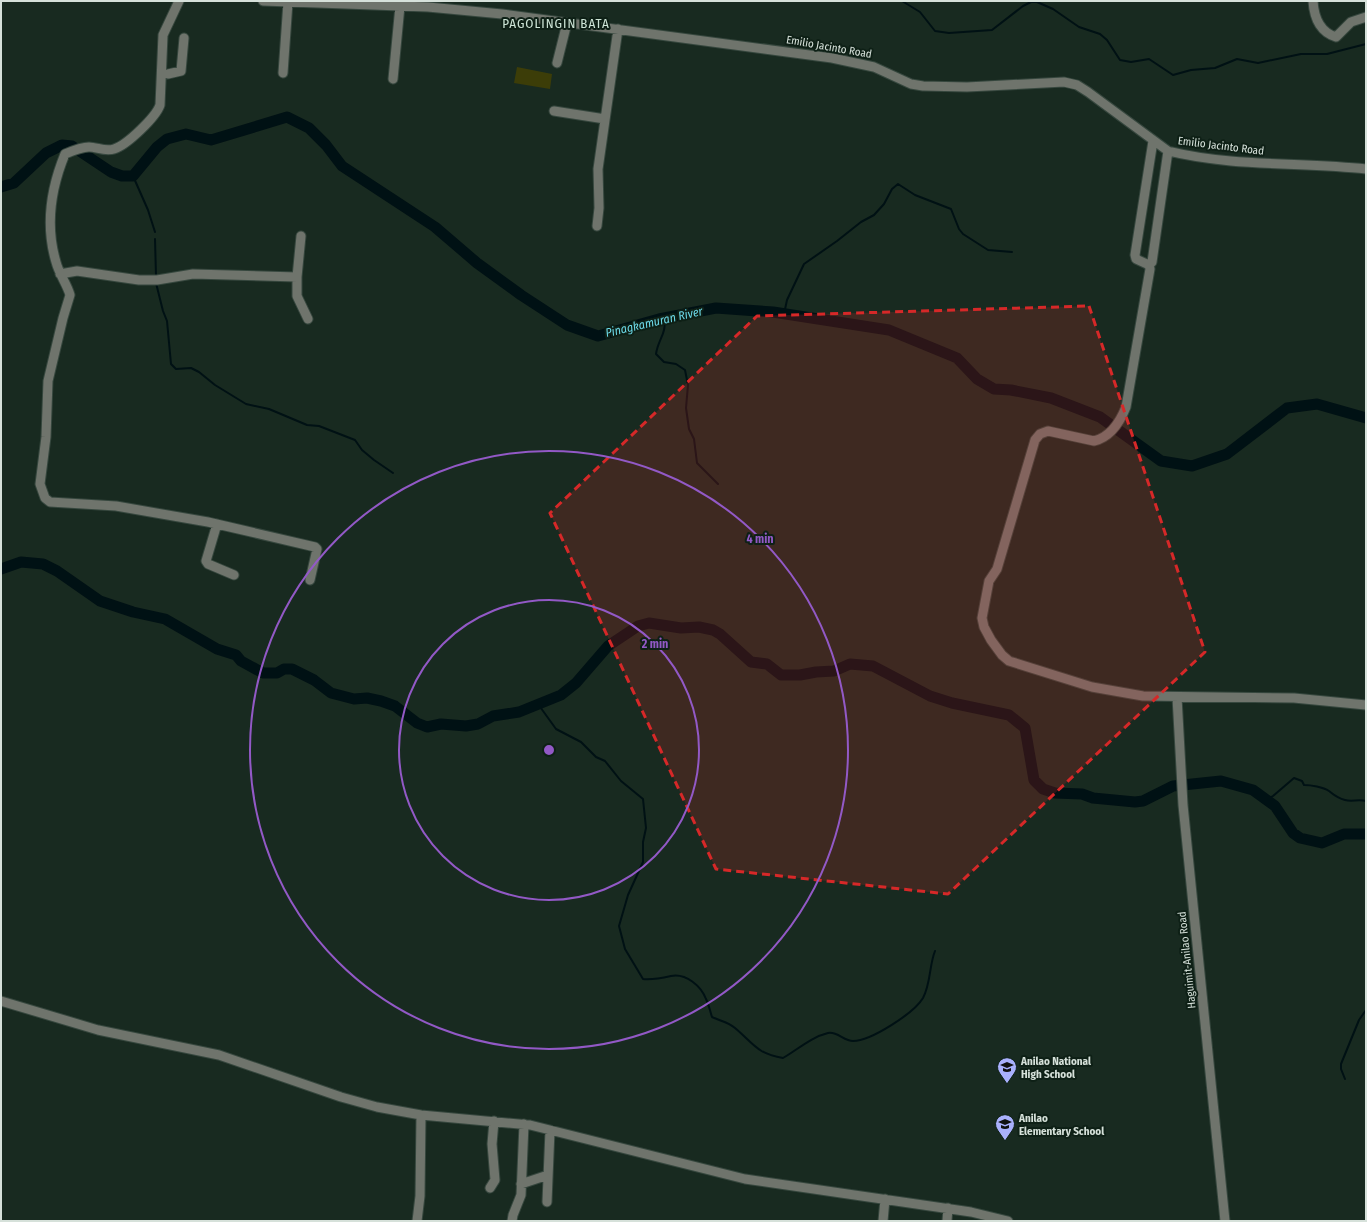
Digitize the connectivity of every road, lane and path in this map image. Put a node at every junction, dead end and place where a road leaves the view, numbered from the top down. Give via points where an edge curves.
1 (178, 1) edge
2 (263, 1) edge
3 (1313, 1) edge
4 (288, 2) junction
5 (400, 6) junction
6 (1366, 16) edge
7 (567, 23) junction
8 (618, 29) junction
9 (184, 38) dead end
10 (557, 63) dead end
11 (283, 73) dead end
12 (164, 74) junction
13 (393, 79) dead end
14 (554, 111) dead end
15 (605, 119) junction
16 (1153, 141) junction
17 (1168, 151) junction
18 (1366, 169) edge
19 (597, 226) dead end
20 (301, 236) dead end
21 (1149, 265) junction
22 (60, 274) junction
23 (297, 277) junction
24 (308, 319) dead end
25 (217, 524) junction
26 (234, 575) dead end
27 (310, 580) dead end
28 (1177, 697) junction
29 (1366, 705) edge
30 (1, 1001) edge
31 (421, 1115) junction
32 (494, 1121) junction
33 (524, 1124) junction
34 (550, 1130) junction
35 (548, 1175) junction
36 (521, 1184) junction
37 (490, 1188) dead end
38 (885, 1199) junction
39 (547, 1202) dead end
40 (948, 1208) junction
41 (418, 1221) edge
42 (512, 1221) edge
43 (883, 1221) edge
44 (947, 1221) edge
45 (1008, 1221) edge
46 (1225, 1221) edge

1 - 12 street via 163,35
2 - 4 street, Emilio Jacinto Road
3 - 6 street via 1317,22 1336,37 1351,22
4 - 5 street, Emilio Jacinto Road
4 - 11 street
5 - 7 street, Emilio Jacinto Road
5 - 13 street
7 - 8 street, Emilio Jacinto Road
7 - 10 street
8 - 15 street
8 - 16 street, Emilio Jacinto Road via 832,58 874,67 911,84 923,86 968,87 1064,82 1077,85 1088,92
9 - 12 street via 181,71
12 - 22 street via 160,105 153,118 120,146 113,149 88,147 65,154 50,205 50,238
14 - 15 street
15 - 19 street via 598,169
16 - 17 street, Emilio Jacinto Road
16 - 21 street via 1135,255 1139,261
17 - 18 street, Emilio Jacinto Road via 1244,162
17 - 21 street via 1152,262
20 - 23 street
21 - 28 street via 1126,407 1120,420 1107,435 1094,441 1048,431 1040,434 1035,440 997,569 989,581 982,618 984,627 1002,655 1016,663 1104,690 1143,696
22 - 23 street via 77,271 139,280 193,274
22 - 25 street via 70,295 48,381 46,436 40,484 45,498 50,502 116,506
23 - 24 street via 297,296
25 - 26 street via 206,561
25 - 27 street via 316,548
28 - 29 street via 1294,698
28 - 46 street, Haguimit-Anilao Road via 1184,805
30 - 31 street via 98,1030 219,1055 341,1097
31 - 32 street
31 - 41 street
32 - 33 street
32 - 37 street via 492,1144 495,1180
33 - 34 street
33 - 36 street
34 - 35 street
34 - 38 street via 745,1179
35 - 36 street
35 - 39 street
36 - 42 street via 519,1203
38 - 40 street
38 - 43 street
40 - 44 street
40 - 45 street

